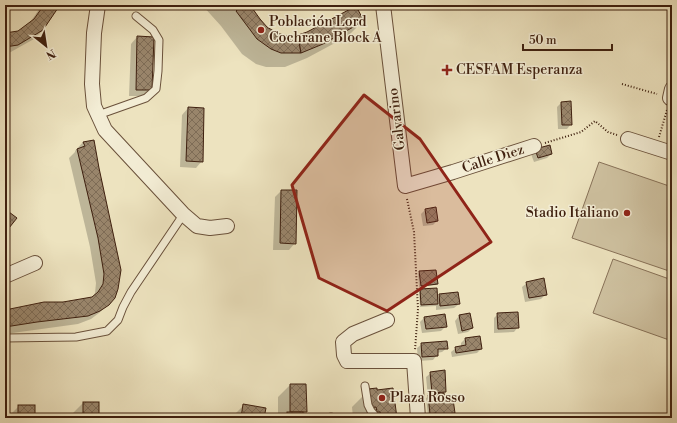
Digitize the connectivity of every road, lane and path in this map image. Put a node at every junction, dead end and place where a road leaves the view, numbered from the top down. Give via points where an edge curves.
1 (98, 5) edge
2 (383, 5) edge
3 (136, 16) dead end
4 (622, 84) dead end
5 (671, 95) edge
6 (98, 115) junction
7 (608, 132) dead end
8 (628, 139) dead end
9 (534, 146) joint
10 (656, 147) junction
11 (672, 153) edge
12 (405, 186) junction
13 (183, 214) junction
14 (227, 226) dead end
15 (35, 263) dead end
16 (5, 276) edge
17 (387, 320) dead end
18 (5, 338) edge
19 (414, 361) junction
20 (364, 386) dead end
21 (377, 418) edge
22 (418, 418) edge

1 - 6 street via 92,84 94,106
2 - 12 street, Galvarino
3 - 6 lane via 153,30 159,40 156,89 146,98
4 - 5 path
5 - 10 path
6 - 13 street via 105,130
7 - 9 path, Calle Diez via 595,122 581,132
8 - 10 street
9 - 12 street, Calle Diez
10 - 11 street
12 - 19 path via 414,232 418,309
13 - 14 street via 197,226
13 - 18 lane via 131,292 118,320 107,331 76,337
15 - 16 street
17 - 19 street via 352,334 343,342 347,361
19 - 22 street
20 - 21 lane via 368,405

